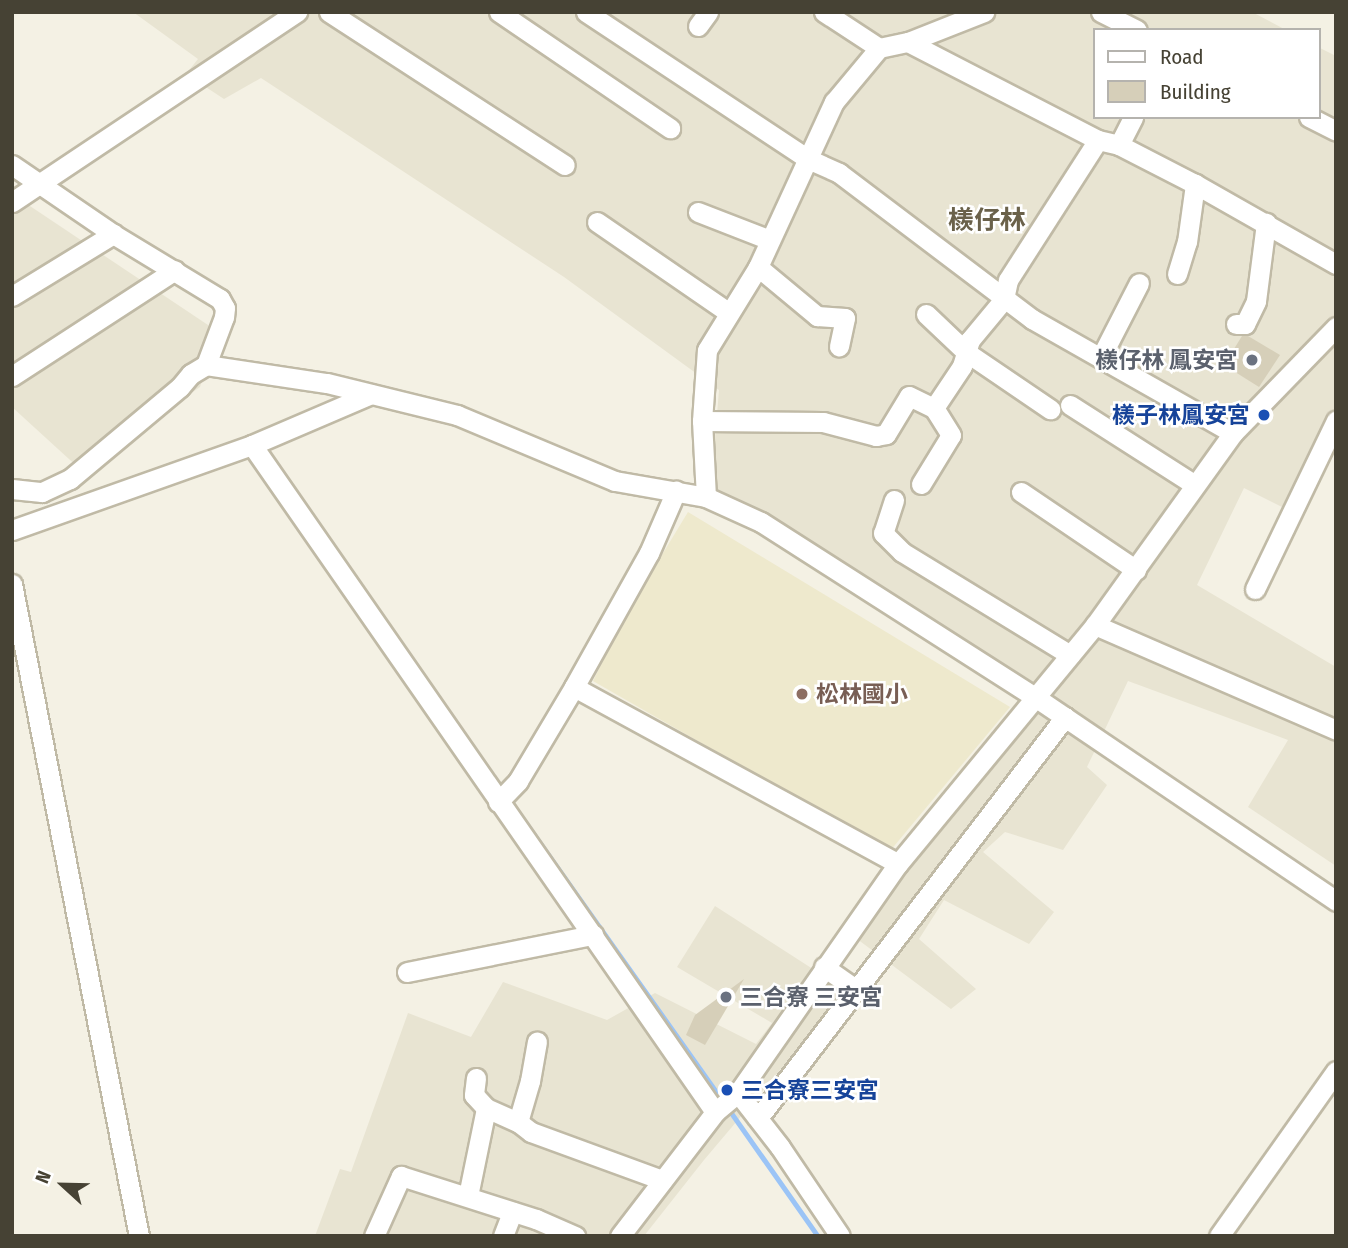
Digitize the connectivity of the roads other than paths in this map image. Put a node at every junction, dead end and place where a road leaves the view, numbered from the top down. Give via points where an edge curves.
1 (329, 12) edge
2 (499, 12) edge
3 (586, 12) edge
4 (824, 12) edge
5 (984, 12) edge
6 (1101, 12) edge
7 (290, 14) edge
8 (1133, 28) edge
9 (908, 42) junction
10 (879, 48) junction
11 (1132, 119) edge
12 (1313, 119) edge
13 (670, 128) dead end
14 (1336, 131) edge
15 (1098, 140) junction
16 (1119, 145) junction
17 (808, 159) junction
18 (12, 165) edge
19 (565, 165) dead end
20 (40, 183) junction
21 (1195, 184) junction
22 (12, 202) edge
23 (698, 212) dead end
24 (597, 222) dead end
25 (1266, 223) junction
26 (113, 234) junction
27 (770, 240) junction
28 (1336, 264) edge
29 (758, 267) junction
30 (175, 270) junction
31 (1177, 274) dead end
32 (1139, 282) dead end
33 (12, 296) edge
34 (1004, 299) junction
35 (728, 312) junction
36 (926, 314) dead end
37 (1237, 324) dead end
38 (1336, 327) edge
39 (839, 346) dead end
40 (966, 352) junction
41 (1101, 357) junction
42 (206, 365) junction
43 (12, 376) edge
44 (371, 394) junction
45 (1070, 405) dead end
46 (934, 408) junction
47 (1050, 409) dead end
48 (702, 421) junction
49 (1336, 421) edge
50 (1233, 433) junction
51 (252, 445) junction
52 (921, 484) dead end
53 (1195, 485) junction
54 (12, 489) edge
55 (676, 491) junction
56 (1021, 492) dead end
57 (706, 497) junction
58 (894, 500) dead end
59 (12, 530) edge
60 (1136, 570) junction
61 (12, 584) edge
62 (1255, 589) dead end
63 (1095, 625) junction
64 (1070, 655) junction
65 (573, 687) junction
66 (1035, 697) junction
67 (1065, 717) junction
68 (1336, 730) edge
69 (498, 802) junction
70 (898, 864) junction
71 (1336, 901) edge
72 (593, 935) junction
73 (824, 967) junction
74 (407, 972) dead end
75 (856, 989) junction
76 (537, 1042) dead end
77 (1336, 1071) edge
78 (476, 1077) dead end
79 (738, 1093) junction
80 (486, 1108) junction
81 (715, 1112) junction
82 (758, 1118) junction
83 (518, 1122) junction
84 (662, 1180) junction
85 (468, 1196) junction
86 (512, 1212) junction
87 (139, 1236) edge
88 (374, 1236) edge
89 (503, 1236) edge
90 (575, 1236) edge
91 (620, 1236) edge
92 (840, 1236) edge
93 (1219, 1236) edge

1 - 19 street
2 - 13 street
3 - 17 street
4 - 10 street
5 - 9 street
6 - 8 street
7 - 20 street
9 - 10 street
9 - 15 street
10 - 17 street via 834,102
11 - 16 street
12 - 14 street
15 - 16 street
15 - 34 street via 1008,280
16 - 21 street
17 - 27 street
17 - 34 street via 839,173
18 - 20 street
20 - 22 street
20 - 26 street
21 - 25 street
21 - 31 street via 1187,242
23 - 27 street
24 - 35 street
25 - 28 street
25 - 37 street via 1256,301 1245,324
26 - 30 street
26 - 33 street
27 - 29 street
29 - 35 street
29 - 39 street via 817,316 845,318
30 - 42 street via 219,299 225,308
30 - 43 street
32 - 41 street
34 - 40 street via 970,340
34 - 41 street
35 - 48 street via 707,350
36 - 40 street
38 - 50 street
40 - 46 street
40 - 47 street
41 - 50 street
42 - 44 street via 314,380
42 - 54 street via 69,479 42,492
44 - 51 street
44 - 55 street via 469,419 615,481
45 - 53 street
46 - 48 street via 909,396 886,434 876,436 823,422
46 - 52 street via 951,435
48 - 57 street
49 - 62 street
50 - 53 street
51 - 59 street
51 - 69 street
53 - 60 street
55 - 57 street
55 - 65 street via 649,553
56 - 60 street
57 - 66 street via 761,522
58 - 64 street via 883,533 902,552
60 - 63 street
61 - 87 street
63 - 64 street
63 - 68 street
64 - 66 street
65 - 69 street via 518,781
65 - 70 street
66 - 67 street
66 - 70 street
67 - 71 street
67 - 75 street
69 - 72 street
70 - 73 street
72 - 74 street
72 - 81 street
73 - 75 street
73 - 79 street
75 - 82 street
76 - 83 street
77 - 93 street
78 - 80 street via 474,1095
79 - 81 street
79 - 82 street
80 - 83 street
80 - 85 street
81 - 84 street
82 - 92 street
83 - 84 street via 531,1132
84 - 91 street
85 - 86 street
85 - 88 street via 401,1176
86 - 89 street
86 - 90 street

